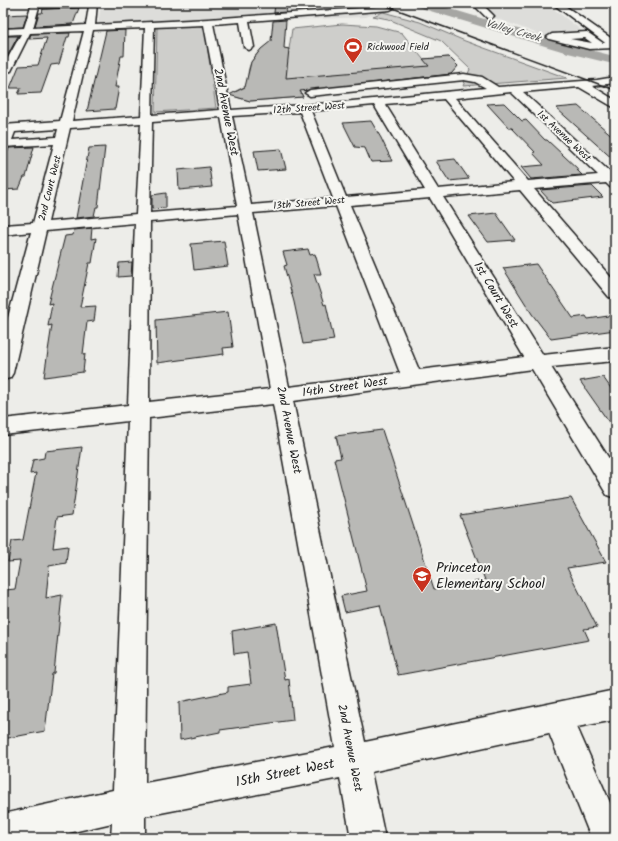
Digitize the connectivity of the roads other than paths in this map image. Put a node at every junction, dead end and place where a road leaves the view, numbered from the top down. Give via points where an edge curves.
1 (92, 3) edge
2 (476, 3) edge
3 (559, 3) edge
4 (40, 5) edge
5 (390, 8) dead end
6 (490, 16) dead end
7 (244, 19) junction
8 (208, 22) junction
9 (150, 24) junction
10 (90, 27) junction
11 (26, 30) junction
12 (3, 32) edge
13 (9, 41) dead end
14 (22, 41) junction
15 (609, 42) edge
16 (249, 47) dead end
17 (3, 70) edge
18 (614, 81) edge
19 (581, 84) junction
20 (514, 89) junction
21 (496, 90) junction
22 (324, 92) junction
23 (310, 93) dead end
24 (447, 95) junction
25 (378, 102) junction
26 (615, 105) edge
27 (332, 106) junction
28 (304, 108) junction
29 (225, 114) junction
30 (148, 119) junction
31 (66, 125) junction
32 (7, 131) edge
33 (38, 134) junction
34 (62, 140) junction
35 (613, 180) edge
36 (523, 185) junction
37 (434, 192) junction
38 (340, 200) junction
39 (246, 209) junction
40 (143, 219) junction
41 (40, 227) junction
42 (3, 230) edge
43 (615, 293) edge
44 (615, 354) edge
45 (537, 362) junction
46 (3, 373) edge
47 (412, 378) junction
48 (282, 395) junction
49 (138, 410) junction
50 (3, 427) edge
51 (615, 488) edge
52 (615, 705) edge
53 (557, 716) junction
54 (352, 760) junction
55 (128, 803) junction
56 (3, 831) edge
57 (128, 838) edge
58 (368, 838) edge
59 (608, 838) edge

1 - 4 street
1 - 10 street, 2nd Court West
2 - 6 street
3 - 15 main road
4 - 11 street via 36,8
5 - 7 street
7 - 8 street
7 - 16 street
8 - 9 street
8 - 29 street, 2nd Avenue West
9 - 10 street
9 - 30 street
10 - 11 street
10 - 31 street, 2nd Court West
11 - 12 street
11 - 14 street
13 - 14 street
14 - 17 street via 7,69
15 - 15 street via 589,46 552,36 587,35
18 - 19 street, 12th Street West
19 - 20 street, 12th Street West
19 - 26 street
20 - 21 street, 12th Street West
20 - 35 street, 1st Avenue West
21 - 22 street via 478,79 464,77
21 - 24 street, 12th Street West
22 - 23 street
22 - 27 street
24 - 25 street, 12th Street West
24 - 36 street
25 - 27 street, 12th Street West
25 - 37 street, 1st Court West
27 - 28 street, 12th Street West
28 - 29 street, 12th Street West
28 - 38 street
29 - 30 street, 12th Street West
29 - 39 street, 2nd Avenue West
30 - 31 street, 12th Street West
30 - 40 street
31 - 33 street, 12th Street West
31 - 34 street, 2nd Court West
32 - 33 street, 12th Street West
32 - 33 street via 4,144
33 - 34 street
34 - 41 street, 2nd Court West
35 - 36 street, 13th Street West
36 - 37 street, 13th Street West
36 - 43 street
37 - 38 street, 13th Street West
37 - 45 street, 1st Court West
38 - 39 street, 13th Street West
38 - 47 street
39 - 40 street, 13th Street West
39 - 48 street, 2nd Avenue West
40 - 41 street, 13th Street West
40 - 49 street
41 - 42 street, 13th Street West
41 - 46 street, 2nd Court West
44 - 45 street, 14th Street West
45 - 47 street, 14th Street West
45 - 51 street, 1st Court West
47 - 48 street, 14th Street West
48 - 49 street, 14th Street West
48 - 54 street, 2nd Avenue West
49 - 50 street, 14th Street West
49 - 55 street
52 - 53 street, 15th Street West
53 - 54 street, 15th Street West
53 - 59 street
54 - 55 street, 15th Street West
54 - 58 street, 2nd Avenue West
55 - 56 street, 15th Street West
55 - 57 street

